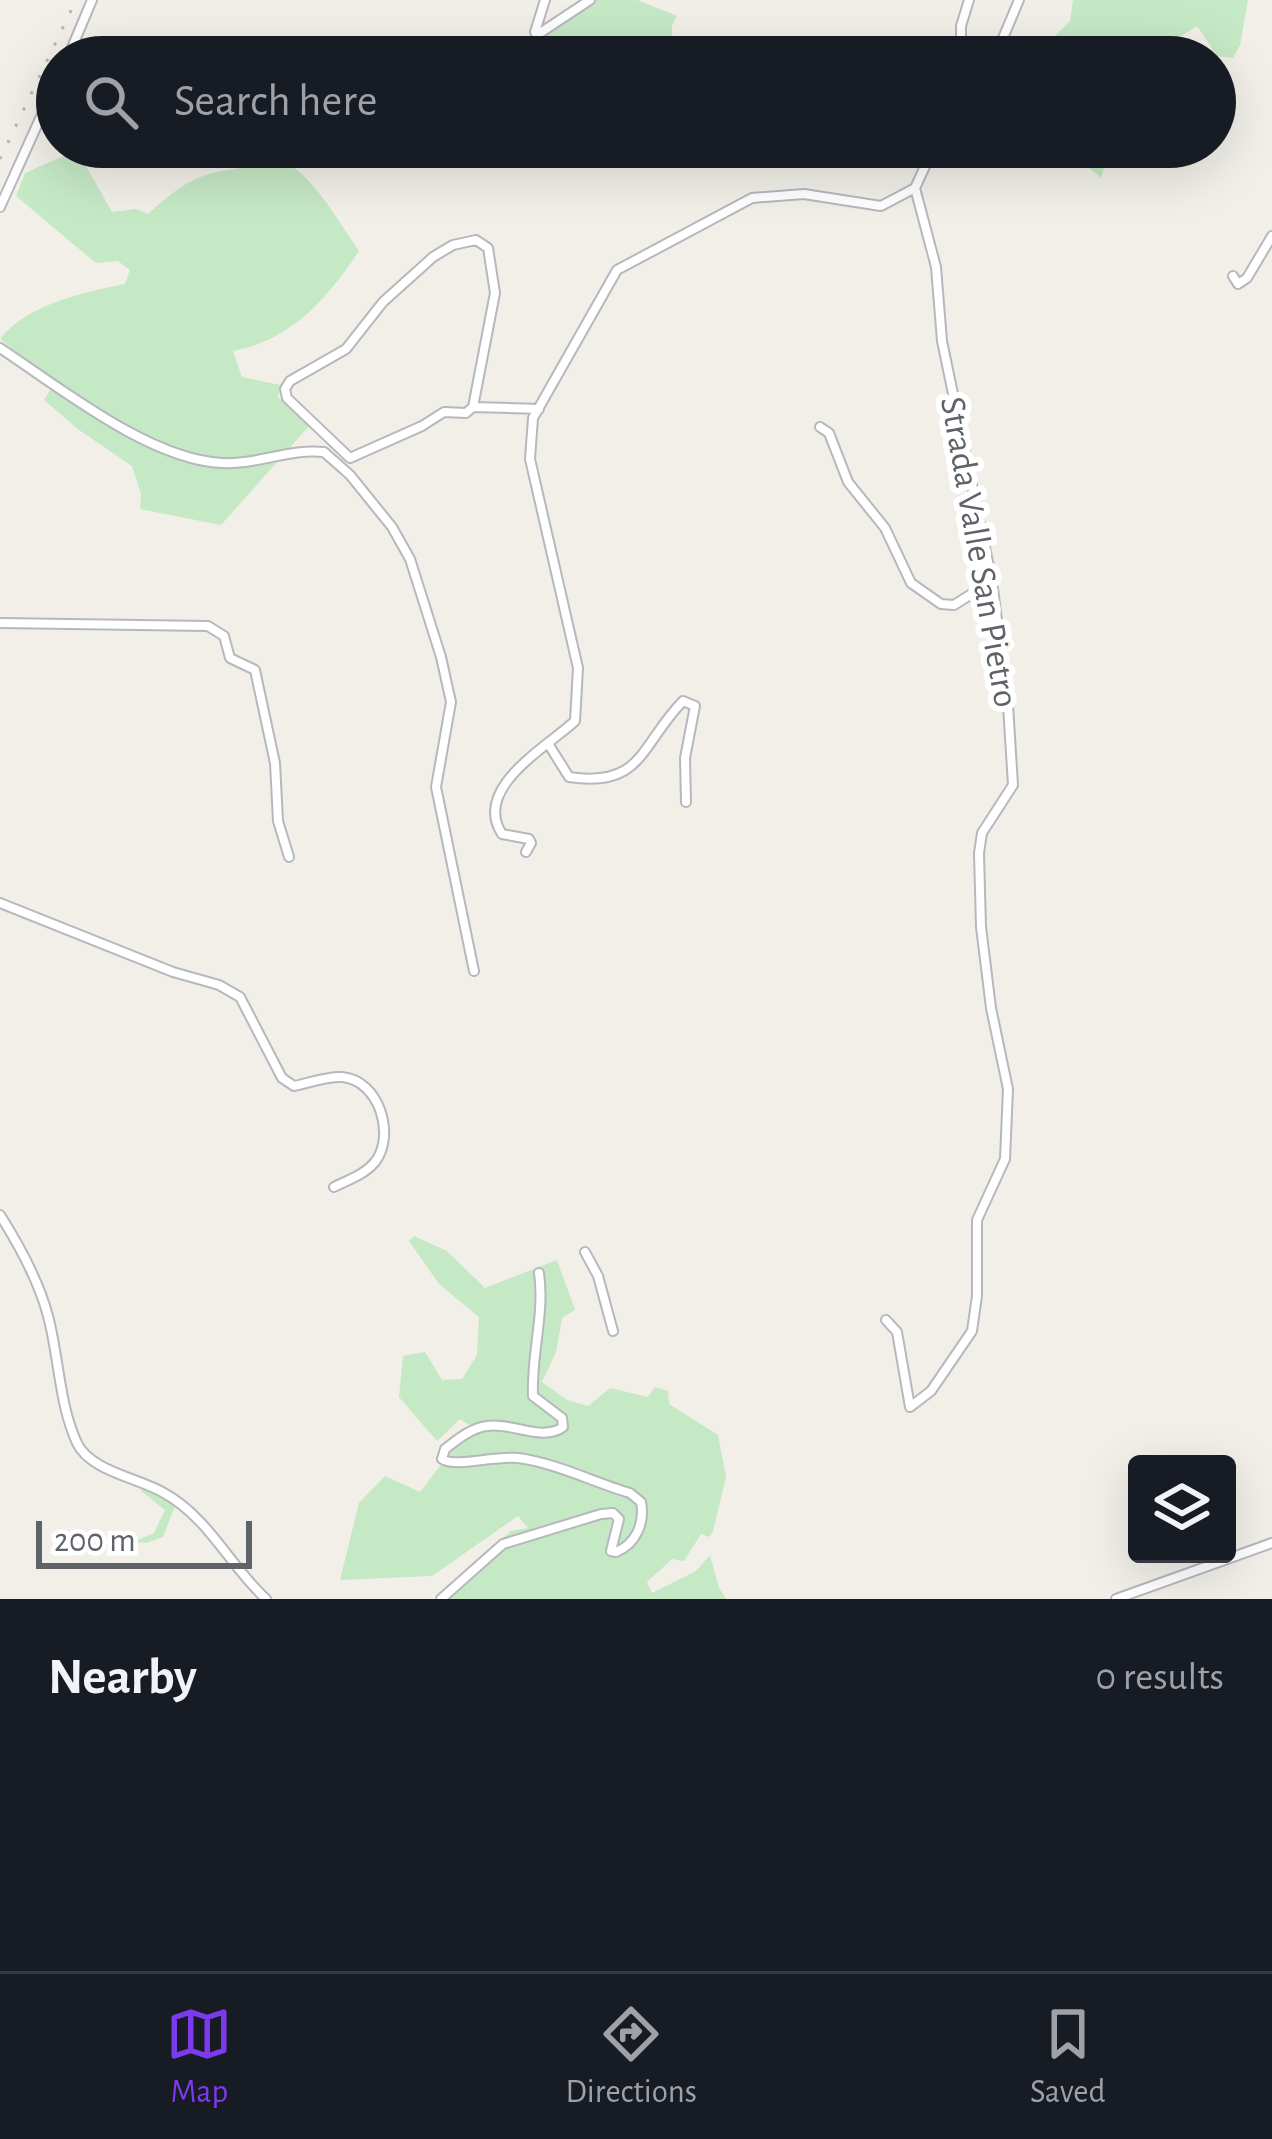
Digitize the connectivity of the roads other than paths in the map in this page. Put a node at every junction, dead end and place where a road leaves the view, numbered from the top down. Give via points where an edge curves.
1 (92, 0) edge
2 (545, 0) edge
3 (590, 0) edge
4 (969, 0) edge
5 (1018, 0) edge
6 (77, 36) edge
7 (961, 36) edge
8 (1003, 36) edge
9 (36, 127) edge
10 (924, 168) edge
11 (915, 188) junction
12 (0, 207) edge
13 (1272, 236) edge
14 (1233, 276) dead end
15 (0, 348) edge
16 (473, 407) junction
17 (539, 410) junction
18 (820, 427) dead end
19 (353, 458) junction
20 (349, 474) junction
21 (992, 581) junction
22 (0, 623) edge
23 (549, 745) junction
24 (686, 802) dead end
25 (526, 853) dead end
26 (289, 857) dead end
27 (0, 903) edge
28 (475, 971) dead end
29 (334, 1187) dead end
30 (0, 1215) edge
31 (585, 1252) dead end
32 (539, 1273) dead end
33 (886, 1320) dead end
34 (613, 1331) dead end
35 (1272, 1543) edge
36 (266, 1599) edge
37 (441, 1599) edge
38 (1116, 1599) edge

1 - 6 street
2 - 3 street via 537,35
4 - 7 street
5 - 8 street
9 - 12 street
10 - 11 street
11 - 17 street via 881,206 804,194 752,198 617,270
11 - 21 street, Strada Valle San Pietro
13 - 14 street via 1247,278 1238,284
15 - 20 street via 76,400 179,453 223,463 324,452
16 - 17 street
16 - 19 street via 444,412
16 - 19 street via 495,284 488,248 470,240 433,257 346,349 286,386 287,398
17 - 23 street via 530,459 578,668 575,721
18 - 21 street via 910,583 954,605
19 - 20 street
20 - 28 street via 410,559 441,657 451,701 438,798
21 - 33 street, Strada Valle San Pietro via 1012,784 982,832 979,853 982,927 1008,1089 1005,1159 977,1220 972,1331 931,1391 910,1407 897,1331
22 - 26 street via 208,626 224,636 230,658 255,670
23 - 24 street via 569,777 599,781 638,764 683,701 695,706
23 - 25 street via 512,775 497,800 497,828 529,839
27 - 29 street via 240,997 282,1078 294,1086 343,1077 367,1089 386,1142 363,1173
30 - 36 street via 47,1311 79,1448 201,1518
31 - 34 street
32 - 37 street via 533,1396 563,1427 552,1433 482,1426 442,1459 518,1458 630,1492 641,1502 640,1527 613,1552 620,1520 614,1513 514,1540
35 - 38 street

